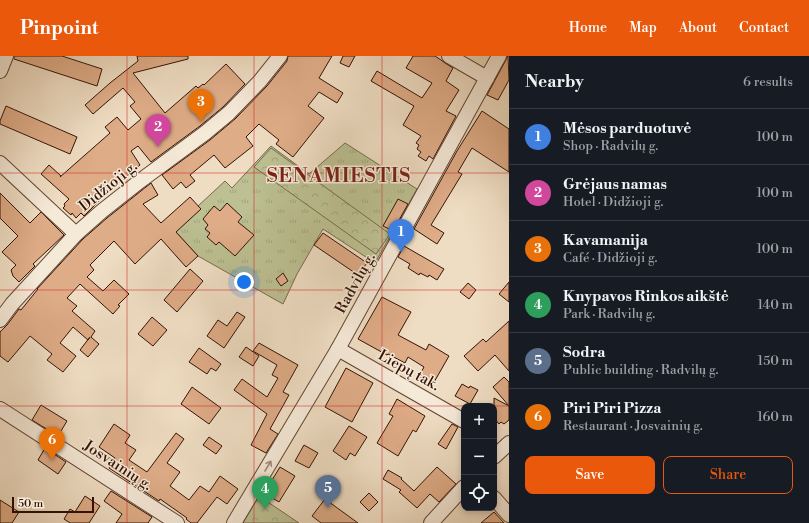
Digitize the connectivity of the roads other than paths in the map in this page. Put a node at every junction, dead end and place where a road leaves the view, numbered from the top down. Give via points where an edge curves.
1 (6, 56) edge
2 (280, 56) edge
3 (449, 56) edge
4 (499, 56) edge
5 (0, 71) edge
6 (487, 78) junction
7 (0, 163) edge
8 (76, 234) junction
9 (0, 320) edge
10 (338, 349) junction
11 (0, 409) edge
12 (461, 419) edge
13 (461, 489) edge
14 (497, 501) edge
15 (509, 515) edge
16 (177, 523) edge
17 (234, 523) edge
18 (431, 523) edge

1 - 5 street
2 - 8 street, Didžioji g. via 229,113
3 - 6 street
4 - 6 street, Radvilų g.
6 - 10 street, Radvilų g.
7 - 8 street
8 - 9 street, Didžioji g.
10 - 12 street, Liepų tak.
17 -> 10 street, Radvilų g.
11 - 16 street, Josvainių g.
13 - 18 street
14 - 15 street

